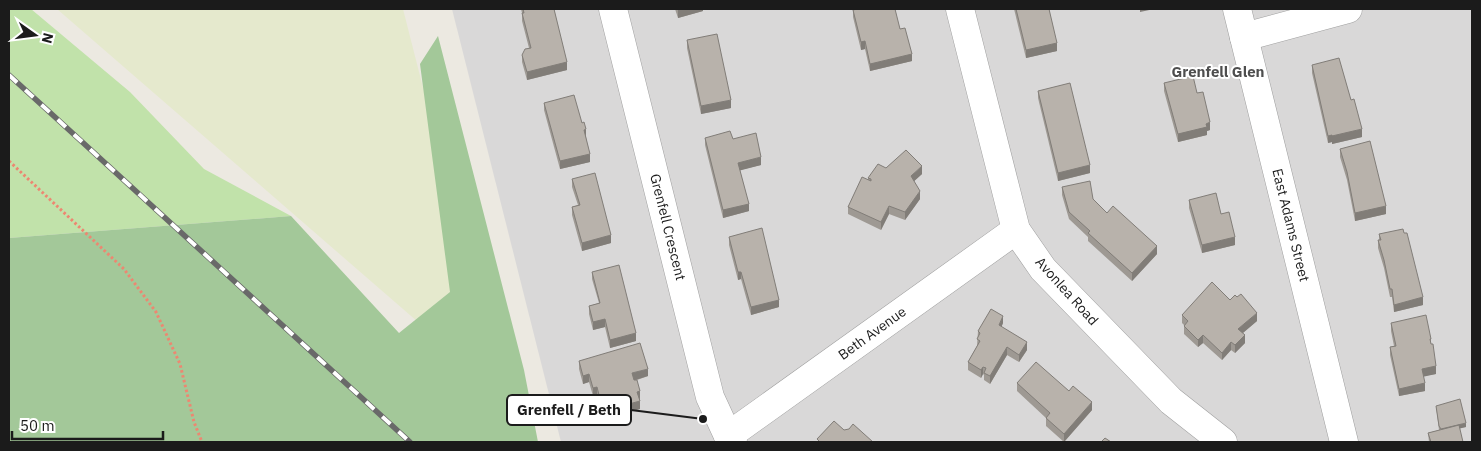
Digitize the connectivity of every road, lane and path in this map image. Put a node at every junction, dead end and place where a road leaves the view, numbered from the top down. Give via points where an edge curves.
1 (613, 9) edge
2 (960, 9) edge
3 (1237, 9) edge
4 (1348, 9) edge
5 (1244, 37) junction
6 (9, 161) edge
7 (1016, 230) junction
8 (730, 439) edge
9 (202, 442) edge
10 (1223, 442) edge
11 (1344, 442) edge

1 - 8 street, Grenfell Crescent via 710,397
2 - 7 street, Avonlea Road
3 - 5 street, East Adams Street
4 - 5 street
5 - 11 street, East Adams Street
6 - 9 path via 124,268 156,312 180,364
7 - 8 street, Beth Avenue
7 - 10 street, Avonlea Road via 1043,268 1171,401

